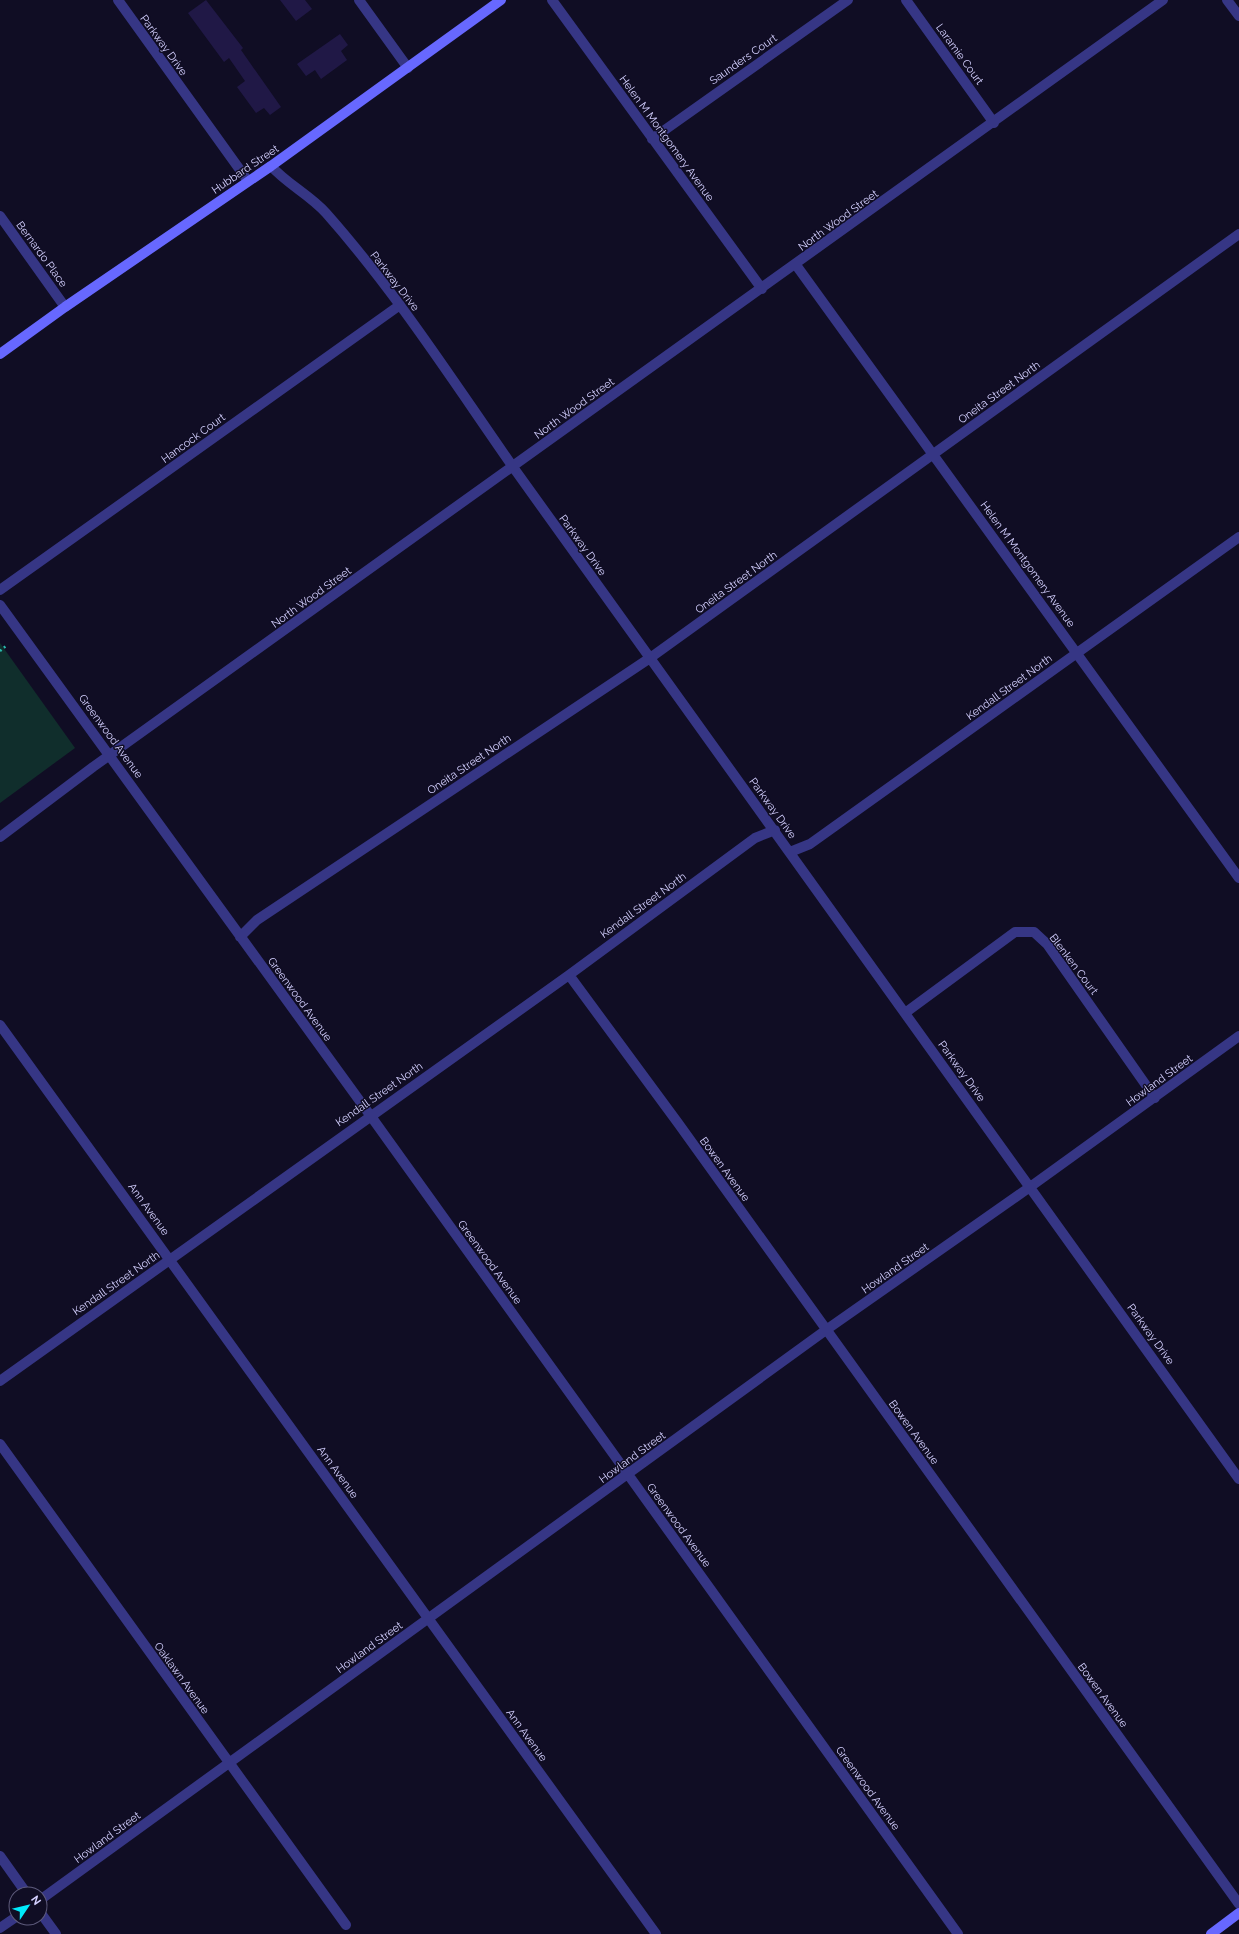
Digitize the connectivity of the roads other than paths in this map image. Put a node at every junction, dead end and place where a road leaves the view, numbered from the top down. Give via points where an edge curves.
1 (118, 0) edge
2 (359, 0) edge
3 (501, 0) edge
4 (552, 0) edge
5 (848, 0) edge
6 (906, 0) edge
7 (1163, 0) edge
8 (1227, 0) edge
9 (1239, 16) edge
10 (408, 68) junction
11 (994, 123) junction
12 (652, 139) junction
13 (271, 166) junction
14 (248, 181) junction
15 (0, 216) edge
16 (1239, 234) edge
17 (796, 265) junction
18 (762, 289) junction
19 (400, 305) junction
20 (66, 307) junction
21 (0, 354) edge
22 (934, 455) junction
23 (513, 467) junction
24 (1239, 537) edge
25 (0, 590) edge
26 (0, 605) edge
27 (1078, 653) junction
28 (650, 658) junction
29 (110, 756) junction
30 (775, 830) junction
31 (0, 837) edge
32 (790, 852) junction
33 (1239, 878) edge
34 (240, 937) junction
35 (569, 975) junction
36 (906, 1014) junction
37 (0, 1025) edge
38 (1239, 1036) edge
39 (1155, 1098) junction
40 (370, 1115) junction
41 (1030, 1187) junction
42 (170, 1260) junction
43 (826, 1330) junction
44 (0, 1381) edge
45 (0, 1444) edge
46 (628, 1475) junction
47 (1239, 1479) edge
48 (429, 1618) junction
49 (229, 1764) junction
50 (0, 1856) edge
51 (21, 1886) edge
52 (48, 1894) edge
53 (1239, 1904) edge
54 (1239, 1913) edge
55 (48, 1923) edge
56 (346, 1925) dead end
57 (56, 1934) edge
58 (656, 1934) edge
59 (958, 1934) edge
60 (1211, 1934) edge

1 - 14 street, Parkway Drive
2 - 10 street
3 - 10 street, Hubbard Street
4 - 12 street, Helen M Montgomery Avenue
5 - 12 street, Saunders Court
6 - 11 street, Laramie Court
7 - 11 street, North Wood Street
8 - 9 street
10 - 13 street, Hubbard Street
11 - 17 street, North Wood Street
12 - 18 street, Helen M Montgomery Avenue
13 - 14 street, Hubbard Street
13 - 19 street, Parkway Drive via 325,212
14 - 20 street, Hubbard Street
15 - 20 street, Bernardo Place
16 - 22 street, Oneita Street North
17 - 18 street, North Wood Street
17 - 22 street, Helen M Montgomery Avenue
18 - 23 street, North Wood Street
19 - 23 street, Parkway Drive
19 - 25 street, Hancock Court
20 - 21 street, Hubbard Street
22 - 27 street, Helen M Montgomery Avenue
22 - 28 street, Oneita Street North
23 - 28 street, Parkway Drive
23 - 29 street, North Wood Street
24 - 27 street, Kendall Street North
26 - 29 street, Greenwood Avenue
27 - 32 street, Kendall Street North via 810,844
27 - 33 street, Helen M Montgomery Avenue
28 - 30 street, Parkway Drive
28 - 34 street, Oneita Street North via 257,920
29 - 31 street, North Wood Street
29 - 34 street, Greenwood Avenue
30 - 32 street, Parkway Drive
30 - 35 street, Kendall Street North via 755,838
32 - 36 street, Parkway Drive
34 - 40 street, Greenwood Avenue
35 - 40 street, Kendall Street North
35 - 43 street, Bowen Avenue
36 - 39 street, Blenken Court via 1015,932 1034,932 1047,944
36 - 41 street, Parkway Drive
37 - 42 street, Ann Avenue
38 - 39 street, Howland Street
39 - 41 street, Howland Street
40 - 42 street, Kendall Street North
40 - 46 street, Greenwood Avenue
41 - 43 street, Howland Street
41 - 47 street, Parkway Drive
42 - 44 street, Kendall Street North
42 - 48 street, Ann Avenue
43 - 46 street, Howland Street
43 - 53 street, Bowen Avenue
45 - 49 street, Oaklawn Avenue
46 - 48 street, Howland Street
46 - 59 street, Greenwood Avenue
48 - 49 street, Howland Street
48 - 58 street, Ann Avenue
49 - 52 street, Howland Street
49 - 56 street, Oaklawn Avenue
50 - 51 street
54 - 60 street
55 - 57 street

